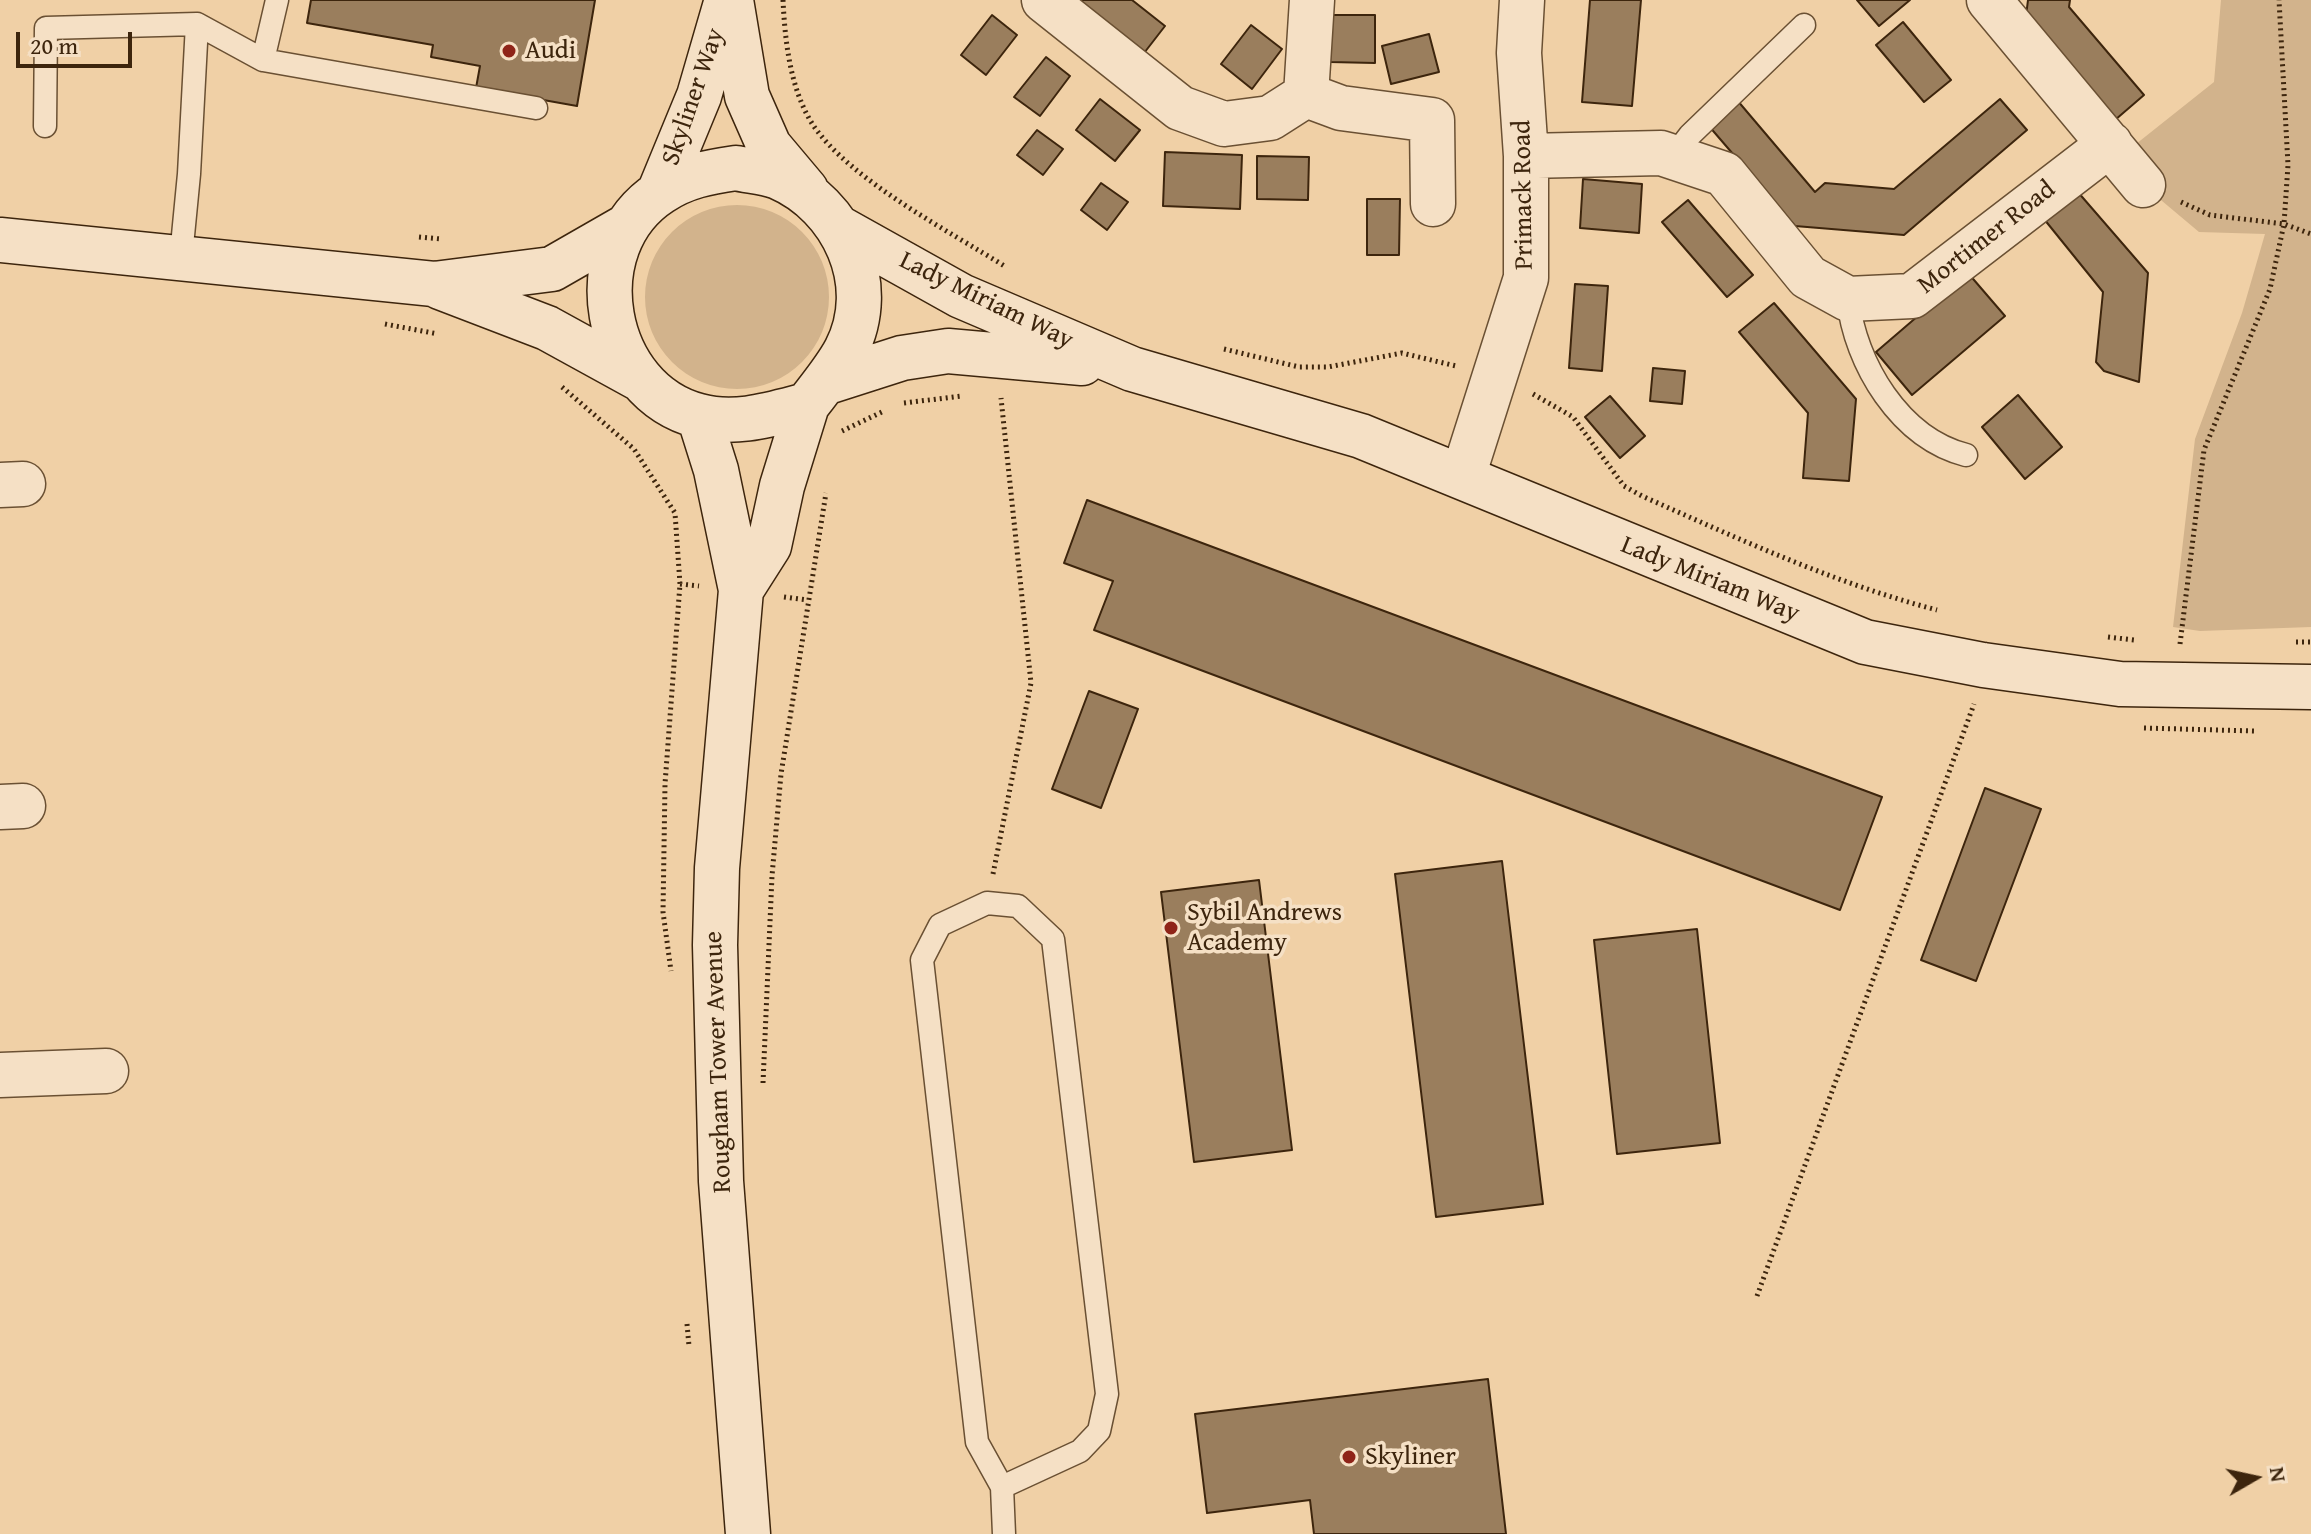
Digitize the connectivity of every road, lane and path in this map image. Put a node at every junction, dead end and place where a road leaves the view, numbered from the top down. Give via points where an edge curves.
1 (277, 0) edge
2 (729, 0) edge
3 (1044, 0) edge
4 (1312, 0) edge
5 (1522, 0) edge
6 (1989, 0) edge
7 (2279, 0) edge
8 (197, 24) junction
9 (1804, 25) dead end
10 (263, 60) junction
11 (1306, 95) junction
12 (536, 108) dead end
13 (45, 126) dead end
14 (2110, 144) junction
15 (1526, 156) junction
16 (1673, 157) junction
17 (2143, 185) joint
18 (659, 193) junction
19 (812, 196) junction
20 (1433, 204) dead end
21 (2284, 224) junction
22 (627, 226) junction
23 (841, 229) junction
24 (2311, 234) edge
25 (416, 237) dead end
26 (447, 239) dead end
27 (0, 240) edge
28 (181, 256) junction
29 (434, 284) junction
30 (1848, 299) junction
31 (1132, 369) junction
32 (555, 380) dead end
33 (641, 380) junction
34 (1001, 391) dead end
35 (971, 395) dead end
36 (823, 407) junction
37 (699, 416) junction
38 (1966, 455) dead end
39 (1463, 476) junction
40 (829, 479) dead end
41 (741, 590) junction
42 (2180, 644) dead end
43 (1983, 665) junction
44 (2311, 687) edge
45 (987, 903) junction
46 (672, 974) dead end
47 (106, 1071) dead end
48 (0, 1075) edge
49 (763, 1090) dead end
50 (1757, 1296) dead end
51 (687, 1319) dead end
52 (689, 1350) dead end
53 (1002, 1487) junction
54 (748, 1534) edge
55 (1004, 1534) edge

1 - 10 lane
2 - 18 street, Skyliner Way via 699,96
2 - 19 street, Skyliner Way via 747,96 769,146
3 - 11 street via 1180,108 1224,124 1270,118
4 - 11 street
5 - 15 street, Primack Road via 1519,53
6 - 14 street
7 - 21 path via 2288,165
8 - 10 lane
8 - 13 lane via 46,28
8 - 28 lane
9 - 16 lane
10 - 12 lane
11 - 20 street via 1341,108 1432,120
14 - 17 street
14 - 30 street, Mortimer Road via 1912,296
15 - 16 street
15 - 39 street, Primack Road via 1526,278
16 - 30 street via 1724,174 1808,277
17 - 21 path via 2210,215
18 - 19 street via 696,174 736,168 776,176
18 - 22 street
19 - 23 street
21 - 24 path
21 - 42 path via 2270,289 2204,450
22 - 29 street via 552,269
22 - 33 street via 611,264 608,305 618,345
23 - 31 street, Lady Miriam Way via 961,296
23 - 36 street via 857,268 859,309
25 - 26 path
27 - 28 street
28 - 29 street
29 - 33 street via 547,328
30 - 38 lane via 1859,349 1908,423 1945,450
31 - 36 street, Lady Miriam Way via 948,351 893,360
31 - 39 street, Lady Miriam Way via 1361,436
32 - 46 path via 634,449 675,513 680,584 665,784 663,912
33 - 37 street via 667,402
34 - 45 path via 1031,683
35 - 36 path
36 - 37 street via 745,420
36 - 41 street, Rougham Tower Avenue via 782,486 769,546
37 - 41 street, Rougham Tower Avenue
39 - 43 street, Lady Miriam Way via 1865,642
40 - 49 path via 781,774
41 - 54 street, Rougham Tower Avenue via 715,945 721,1181
43 - 44 street, Lady Miriam Way via 2120,684
43 - 50 path via 1976,698
45 - 53 lane via 940,925 922,960 977,1442
45 - 53 lane via 1018,906 1053,939 1107,1394 1099,1431 1080,1451
47 - 48 street
51 - 52 path
53 - 55 lane

